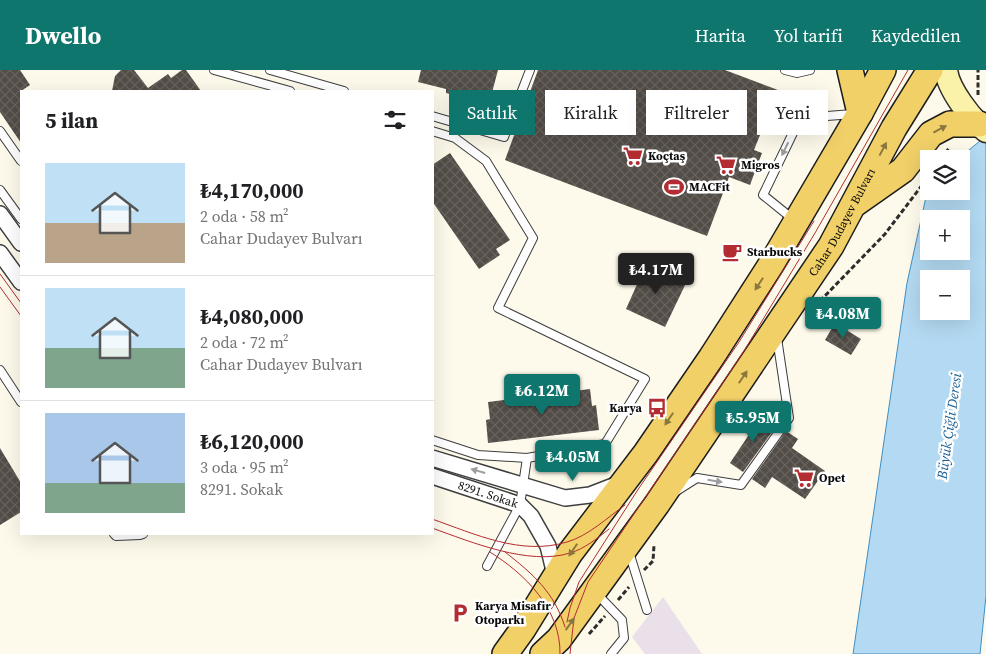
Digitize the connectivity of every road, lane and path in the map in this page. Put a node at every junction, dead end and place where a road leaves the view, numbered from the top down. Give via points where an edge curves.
1 (214, 70) edge
2 (270, 70) edge
3 (530, 70) edge
4 (785, 70) edge
5 (810, 70) edge
6 (850, 70) edge
7 (883, 70) edge
8 (930, 70) edge
9 (946, 70) edge
10 (286, 90) edge
11 (340, 90) edge
12 (860, 113) junction
13 (434, 117) edge
14 (980, 125) edge
15 (0, 131) edge
16 (434, 132) edge
17 (20, 159) edge
18 (920, 188) edge
19 (0, 190) edge
20 (852, 206) junction
21 (0, 214) edge
22 (20, 218) edge
23 (796, 222) junction
24 (20, 242) edge
25 (0, 253) edge
26 (20, 281) edge
27 (816, 304) dead end
28 (775, 329) junction
29 (0, 370) edge
30 (20, 400) edge
31 (434, 441) edge
32 (527, 458) junction
33 (434, 459) edge
34 (434, 477) edge
35 (623, 482) junction
36 (524, 485) junction
37 (657, 504) junction
38 (520, 505) junction
39 (115, 535) edge
40 (140, 535) edge
41 (627, 545) junction
42 (487, 566) dead end
43 (556, 579) junction
44 (593, 591) junction
45 (647, 610) dead end
46 (524, 629) junction
47 (493, 654) edge
48 (504, 654) edge
49 (543, 654) edge
50 (611, 654) edge

1 - 10 lane
2 - 11 lane
3 - 13 lane via 504,137
4 - 5 lane via 797,73
6 - 12 main road
7 - 12 main road
20 -> 8 main road, Cahar Dudayev Bulvarı
9 - 14 street via 959,100
12 - 23 main road
12 -> 23 lane via 827,116 805,108 762,194
20 -> 14 main road via 903,170 931,134 950,124
15 - 17 lane
16 - 32 lane via 455,138 486,161 533,238 498,308 646,379 605,444
18 - 27 path via 885,234
19 - 22 lane
20 - 28 main road, Cahar Dudayev Bulvarı via 830,246
21 - 24 street
23 -> 35 main road via 711,358
25 - 26 street
37 -> 28 main road, Cahar Dudayev Bulvarı
37 -> 28 lane via 697,478 741,486 789,418
29 - 30 lane
31 - 32 lane via 478,455
32 - 36 lane
36 -> 33 street, 8291. Sokak
34 - 38 street, 8291. Sokak
35 - 36 street, 8291. Sokak via 590,495 565,498
35 -> 43 main road via 570,553
36 - 38 lane
37 - 41 main road, Cahar Dudayev Bulvarı
38 - 42 lane
38 - 43 street, 8291. Sokak via 531,516 548,546
39 - 40 lane
41 - 44 main road, Cahar Dudayev Bulvarı
41 - 45 lane
43 - 46 main road
49 -> 44 main road, Cahar Dudayev Bulvarı via 559,639
44 - 50 lane via 622,620 624,638
46 - 47 main road
46 - 48 main road

